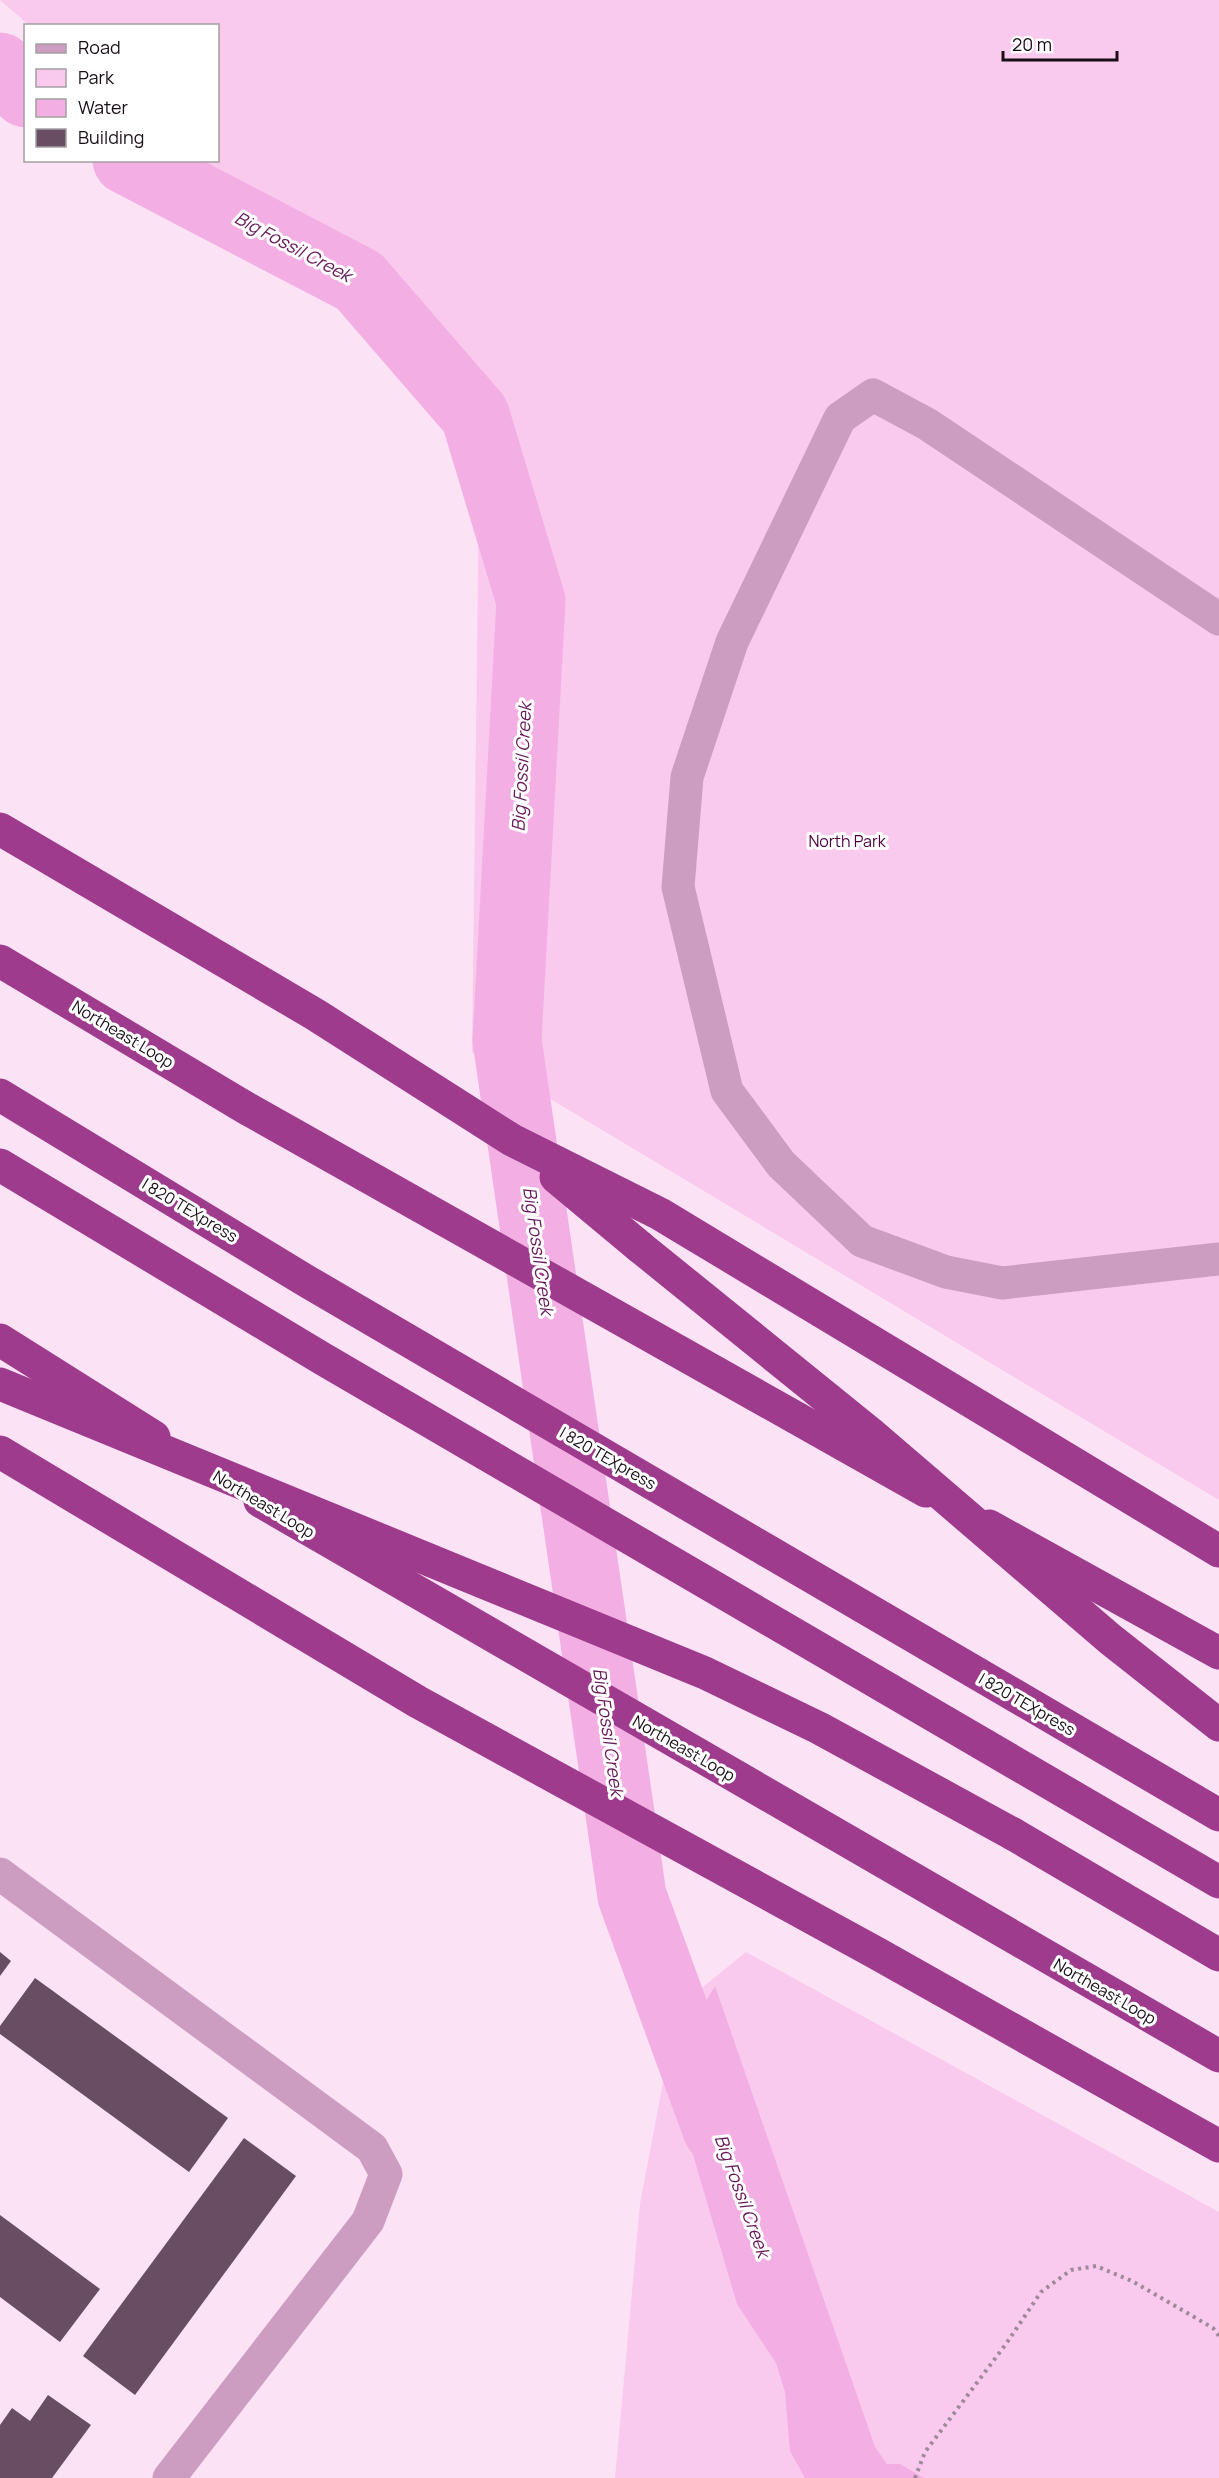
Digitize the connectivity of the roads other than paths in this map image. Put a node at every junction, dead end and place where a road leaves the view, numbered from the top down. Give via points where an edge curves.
1 (1219, 619) edge
2 (0, 829) edge
3 (0, 961) edge
4 (0, 1095) edge
5 (512, 1140) junction
6 (0, 1165) edge
7 (1219, 1259) edge
8 (0, 1340) edge
9 (0, 1383) edge
10 (0, 1452) edge
11 (1219, 1551) edge
12 (1219, 1653) edge
13 (1219, 1725) edge
14 (1219, 1815) edge
15 (0, 1874) edge
16 (1219, 1882) edge
17 (1219, 1955) edge
18 (1219, 2056) edge
19 (1219, 2146) edge
20 (169, 2478) edge

1 - 7 lane via 927,424 873,395 840,418 732,642 687,777 678,886 727,1091 781,1164 862,1241 946,1272 1002,1283
2 - 5 highway via 316,1015
3 - 12 highway, Northeast Loop via 246,1108
4 - 14 highway, I 820 TEXpress via 308,1282
5 - 11 highway via 660,1214
5 - 13 highway, bridge via 870,1433 1110,1639
6 - 16 highway via 323,1359
8 - 18 highway, Northeast Loop via 328,1542
9 - 17 highway, bridge via 705,1673 819,1728 1012,1834
10 - 19 highway via 418,1702
15 - 20 lane via 372,2148 386,2175 368,2221

